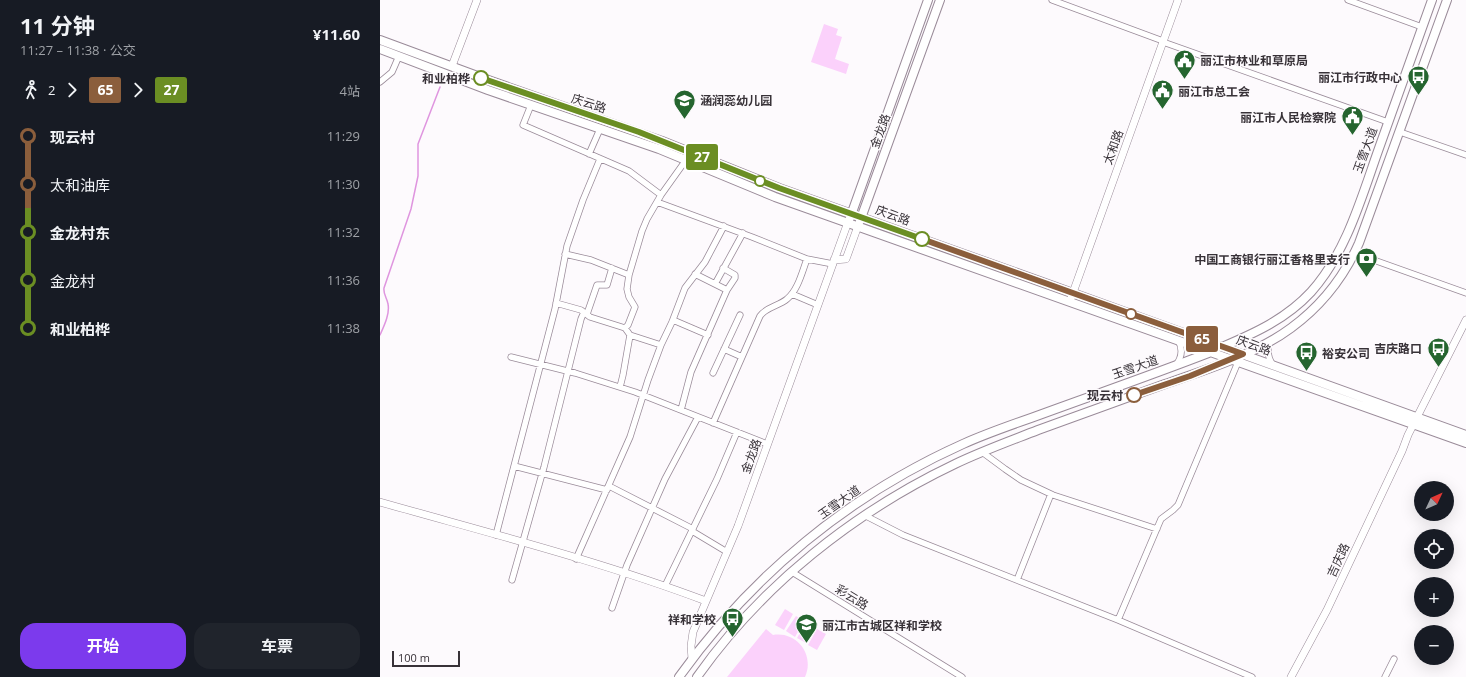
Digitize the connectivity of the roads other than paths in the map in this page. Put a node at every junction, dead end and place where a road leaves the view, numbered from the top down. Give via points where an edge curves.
1 (477, 0) edge
2 (928, 0) edge
3 (940, 0) edge
4 (1052, 0) edge
5 (1178, 0) edge
6 (1348, 0) edge
7 (1432, 0) edge
8 (1447, 0) edge
9 (1422, 27) junction
10 (380, 40) edge
11 (1163, 41) junction
12 (380, 49) edge
13 (399, 56) junction
14 (452, 66) junction
15 (380, 82) edge
16 (531, 105) junction
17 (1388, 122) junction
18 (600, 129) junction
19 (1400, 132) junction
20 (589, 154) junction
21 (1466, 155) edge
22 (600, 159) junction
23 (686, 160) junction
24 (661, 195) junction
25 (657, 202) junction
26 (851, 213) junction
27 (862, 217) junction
28 (848, 222) junction
29 (724, 226) junction
30 (858, 226) junction
31 (743, 233) junction
32 (1354, 253) junction
33 (565, 254) junction
34 (807, 259) junction
35 (834, 262) junction
36 (612, 268) junction
37 (723, 268) junction
38 (695, 274) junction
39 (629, 275) junction
40 (715, 284) junction
41 (727, 290) junction
42 (1073, 293) junction
43 (1466, 293) edge
44 (792, 294) junction
45 (1070, 301) junction
46 (556, 303) junction
47 (818, 305) junction
48 (585, 313) junction
49 (740, 315) dead end
50 (673, 320) junction
51 (1466, 320) edge
52 (625, 328) junction
53 (1466, 330) edge
54 (630, 335) junction
55 (708, 335) junction
56 (1178, 340) junction
57 (1269, 342) junction
58 (661, 345) junction
59 (1223, 347) junction
60 (724, 349) junction
61 (1210, 352) junction
62 (1243, 354) junction
63 (511, 357) dead end
64 (742, 357) junction
65 (1234, 360) junction
66 (540, 364) junction
67 (1273, 365) junction
68 (1175, 366) junction
69 (568, 371) junction
70 (713, 373) dead end
71 (620, 387) junction
72 (644, 395) junction
73 (682, 410) junction
74 (698, 417) junction
75 (1418, 422) junction
76 (713, 423) junction
77 (737, 432) junction
78 (1466, 435) edge
79 (1466, 443) edge
80 (767, 444) junction
81 (982, 452) junction
82 (514, 466) junction
83 (543, 473) junction
84 (608, 488) junction
85 (1051, 494) junction
86 (380, 502) edge
87 (652, 508) junction
88 (864, 515) junction
89 (1157, 529) junction
90 (692, 530) junction
91 (496, 535) junction
92 (523, 543) junction
93 (727, 552) junction
94 (576, 558) junction
95 (792, 572) junction
96 (624, 573) junction
97 (512, 580) dead end
98 (1017, 580) junction
99 (665, 586) junction
100 (706, 601) junction
101 (612, 608) dead end
102 (1118, 620) junction
103 (692, 659) junction
104 (1394, 659) dead end
105 (679, 677) edge
106 (697, 677) edge
107 (962, 677) edge
108 (1252, 677) edge
109 (1291, 677) edge
110 (1385, 677) edge

1 - 14 street
2 - 26 main road, 金龙路
3 - 27 main road, 金龙路
4 - 11 street
5 - 11 street, 太和路
6 - 9 street
7 - 9 main road, 玉雪大道
8 - 19 main road, 玉雪大道
9 - 17 main road, 玉雪大道
10 - 14 main road, 庆云路
11 - 17 street
11 - 42 street, 太和路
12 - 13 main road, 庆云路
13 - 15 street via 392,72
13 - 16 main road, 庆云路
14 - 26 main road, 庆云路 via 662,141 779,188
16 - 18 main road, 庆云路
16 - 20 street via 523,125
17 - 59 main road, 玉雪大道 via 1346,237 1323,277 1304,299 1282,317
18 - 20 street
18 - 23 main road, 庆云路
19 - 21 street
19 - 32 main road, 玉雪大道
20 - 22 street
22 - 24 street via 629,171
22 - 33 street
23 - 24 street
23 - 28 main road, 庆云路 via 776,197
24 - 25 street
25 - 29 street
25 - 39 street via 643,227
26 - 27 main road, 庆云路
26 - 28 main road, 金龙路
27 - 30 main road, 金龙路
27 - 42 main road, 庆云路
28 - 30 main road, 庆云路
28 - 35 street, 金龙路
29 - 31 street
29 - 38 street via 705,262
30 - 35 street, 金龙路 via 846,259
30 - 45 main road, 庆云路
31 - 34 street
31 - 37 street
32 - 43 street
32 - 57 main road, 玉雪大道 via 1340,278 1318,305 1297,324
33 - 36 street
33 - 46 street
34 - 35 street
34 - 44 street
35 - 47 street, 金龙路
36 - 39 street
36 - 48 street via 607,285 597,285
37 - 40 street
37 - 41 street via 735,275
38 - 40 street
38 - 50 street via 685,288
39 - 52 street via 627,292 635,307
40 - 41 street
41 - 55 street
42 - 45 street, 太和路
42 - 59 main road, 庆云路
44 - 47 street
44 - 64 street via 784,302 761,314
45 - 56 main road, 庆云路
46 - 48 street
46 - 66 street
47 - 80 street, 金龙路
48 - 52 street
48 - 69 street via 581,319
49 - 60 street
50 - 55 street
50 - 58 street
51 - 75 street, 吉庆路
52 - 54 street
53 - 75 street, 吉庆路
54 - 58 street
54 - 71 street
55 - 73 street via 691,372
56 - 61 main road, 庆云路
56 - 68 street via 1181,355
57 - 62 main road, 玉雪大道
57 - 67 street via 1268,352
58 - 72 street
59 - 61 main road, 玉雪大道
59 - 62 main road, 庆云路
60 - 64 street
60 - 70 street
61 - 65 main road, 庆云路
61 - 68 main road, 玉雪大道
62 - 65 main road, 玉雪大道
62 - 67 main road, 庆云路
63 - 66 street
64 - 76 street
65 - 75 main road, 庆云路
65 - 81 main road, 玉雪大道
65 - 89 street via 1178,505 1161,519
66 - 69 street
66 - 82 street
67 - 75 main road, 庆云路
68 - 103 main road, 玉雪大道 via 977,438 882,487 837,517 778,565 725,618
69 - 71 street
69 - 83 street
71 - 72 street
72 - 73 street
72 - 84 street via 630,437
73 - 74 street
74 - 76 street
74 - 87 street
75 - 78 main road, 庆云路
75 - 79 main road, 庆云路
75 - 109 street, 吉庆路
76 - 77 street
77 - 80 street
77 - 90 street
80 - 93 street, 金龙路
81 - 85 street via 1013,475
81 - 88 main road, 玉雪大道 via 922,480
82 - 83 street
82 - 91 street
83 - 84 street
83 - 92 street
84 - 87 street
84 - 94 street
85 - 89 street
85 - 98 street
86 - 91 street
87 - 90 street
87 - 96 street
88 - 95 main road, 玉雪大道
88 - 98 street via 903,534
89 - 102 street
90 - 93 street
90 - 99 street
91 - 92 street
92 - 94 street
92 - 97 street
93 - 100 street, 金龙路
94 - 96 street
95 - 106 main road, 玉雪大道 via 741,622
95 - 107 street, 彩云路
96 - 99 street
96 - 101 street
98 - 102 street
99 - 100 street
100 - 103 street, 金龙路 via 692,636
102 - 108 street
103 - 105 main road, 玉雪大道
104 - 110 street

